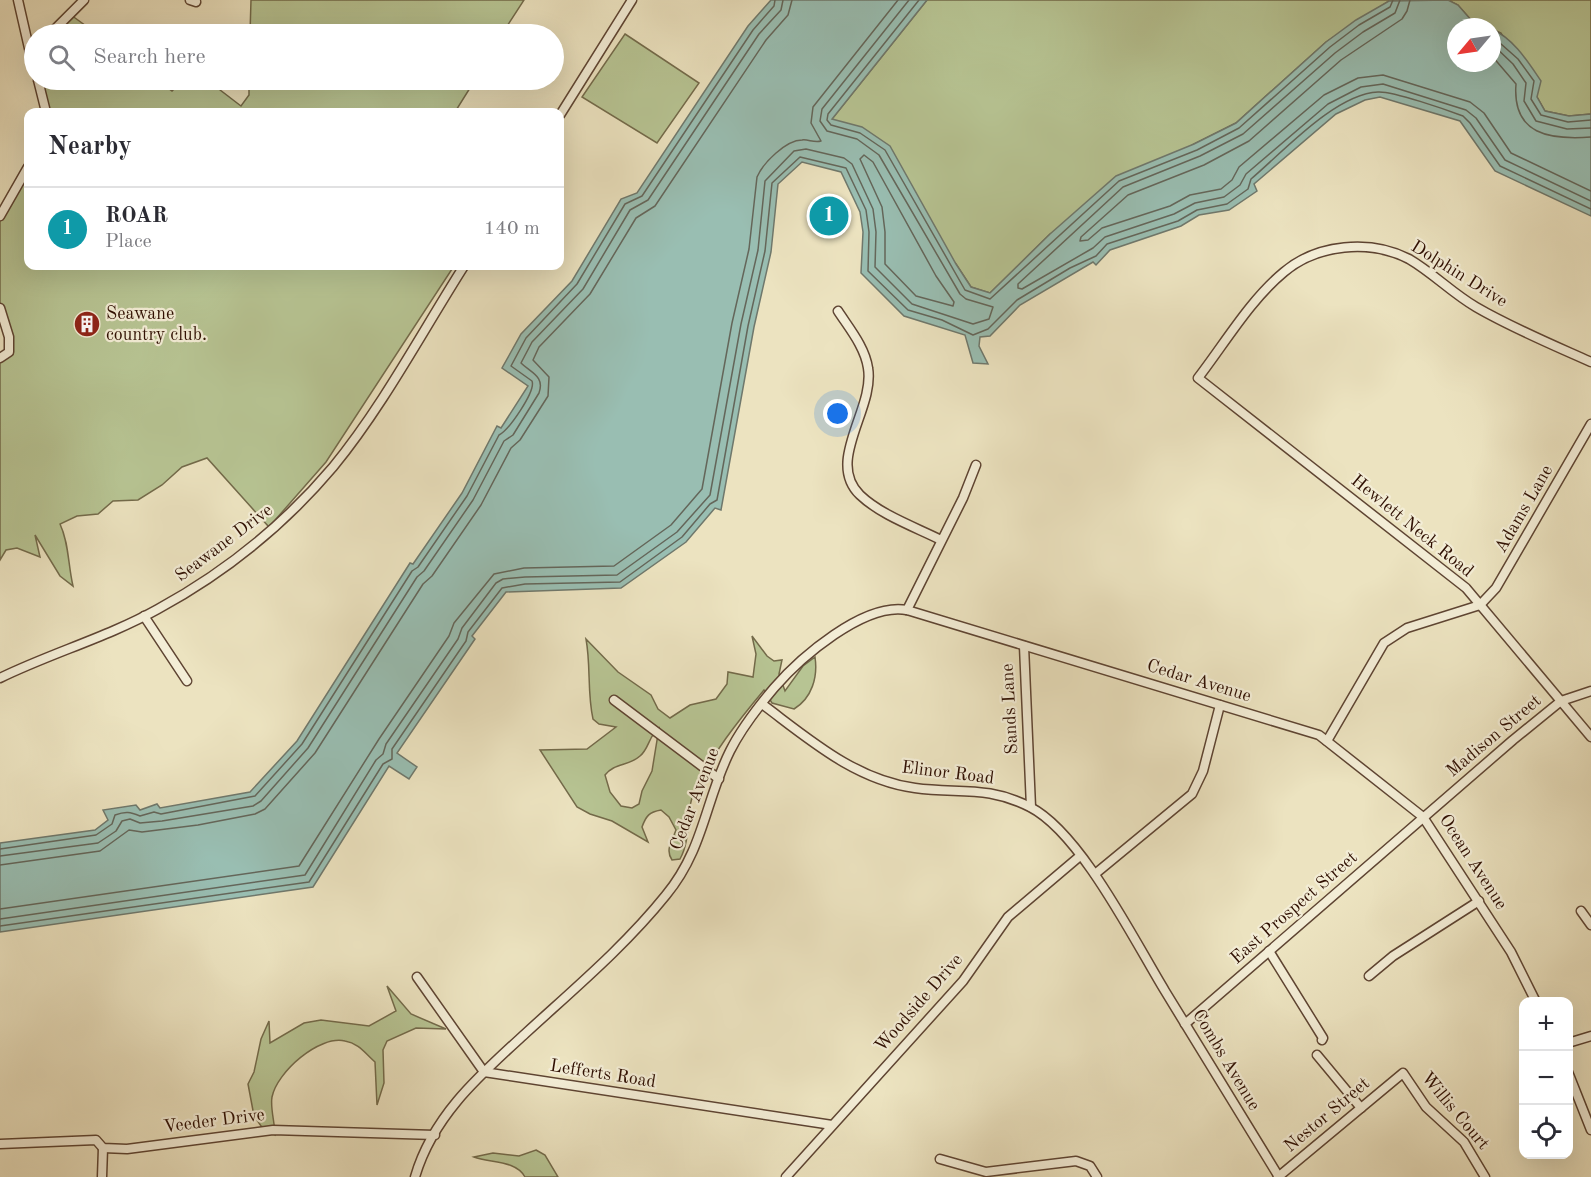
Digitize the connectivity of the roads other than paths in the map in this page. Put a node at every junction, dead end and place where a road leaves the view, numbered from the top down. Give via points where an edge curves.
1 (18, 0) edge
2 (70, 0) edge
3 (84, 0) edge
4 (632, 0) edge
5 (72, 12) junction
6 (24, 24) edge
7 (61, 24) edge
8 (40, 90) edge
9 (45, 108) edge
10 (564, 109) edge
11 (24, 174) edge
12 (0, 216) edge
13 (461, 270) edge
14 (0, 308) edge
15 (838, 311) dead end
16 (0, 358) edge
17 (1591, 362) edge
18 (1207, 366) joint
19 (1591, 424) edge
20 (976, 465) dead end
21 (941, 540) junction
22 (1480, 605) junction
23 (907, 610) junction
24 (144, 616) junction
25 (1024, 646) junction
26 (0, 678) edge
27 (187, 681) dead end
28 (1591, 691) edge
29 (614, 700) dead end
30 (1561, 701) junction
31 (762, 704) junction
32 (1220, 705) junction
33 (1591, 737) edge
34 (1328, 741) junction
35 (719, 779) junction
36 (1031, 807) junction
37 (1423, 817) junction
38 (1080, 856) junction
39 (1095, 874) junction
40 (1479, 901) junction
41 (1581, 911) dead end
42 (1591, 925) edge
43 (1269, 951) junction
44 (1147, 960) joint
45 (1370, 976) dead end
46 (417, 977) dead end
47 (1534, 997) edge
48 (1185, 1024) junction
49 (1591, 1036) edge
50 (1322, 1040) dead end
51 (1573, 1042) edge
52 (1317, 1055) dead end
53 (484, 1072) junction
54 (1396, 1079) joint
55 (1573, 1083) edge
56 (1361, 1108) junction
57 (832, 1125) junction
58 (1591, 1130) edge
59 (435, 1135) junction
60 (0, 1144) edge
61 (104, 1148) junction
62 (940, 1159) dead end
63 (102, 1177) edge
64 (415, 1177) edge
65 (786, 1177) edge
66 (1097, 1177) edge
67 (1279, 1177) edge
68 (1485, 1177) edge

1 - 6 street
2 - 5 street
3 - 5 street
4 - 10 street
5 - 7 street
8 - 9 street
11 - 12 street
13 - 24 street, Seawane Drive via 372,411 333,466 299,504 228,565
14 - 16 street via 9,337 9,352
15 - 21 street via 862,347 870,379 847,454 848,469 858,493
17 - 18 street, Dolphin Drive via 1476,307 1407,258 1381,249 1350,247 1311,256 1285,271
18 - 22 street, Hewlett Neck Road via 1198,378 1394,530 1466,588
19 - 22 street, Adams Lane via 1505,576
20 - 21 street
21 - 23 street
22 - 30 street, Hewlett Neck Road
22 - 34 street via 1407,628 1384,643
23 - 25 street, Cedar Avenue
23 - 31 street, Cedar Avenue via 875,614 838,632 796,666
24 - 26 street, Seawane Drive
24 - 27 street
25 - 32 street, Cedar Avenue
25 - 36 street, Sands Lane
28 - 30 street, Madison Street
29 - 35 street
30 - 33 street, Hewlett Neck Road
30 - 37 street, Madison Street
31 - 35 street, Cedar Avenue via 730,751
31 - 36 street, Elinor Road via 831,755 880,780 915,788 987,791
32 - 34 street, Cedar Avenue via 1311,732
32 - 39 street via 1203,771 1192,794
34 - 37 street, Ocean Avenue
35 - 53 street, Cedar Avenue via 698,844 668,894 619,948
36 - 38 street, Elinor Road
37 - 40 street, Ocean Avenue
37 - 43 street, East Prospect Street
38 - 39 street, Elinor Road
38 - 57 street, Woodside Drive via 1008,918 964,980
39 - 44 street, Elinor Road
40 - 45 street via 1393,956
40 - 47 street, Ocean Avenue
41 - 42 street
43 - 48 street, East Prospect Street
43 - 50 street
44 - 48 street, Combs Avenue
46 - 53 street
48 - 67 street, Combs Avenue
49 - 51 street
52 - 56 street
53 - 57 street, Lefferts Road
53 - 59 street, Cedar Avenue via 451,1107
54 - 56 street, Nestor Street
54 - 68 street, Willis Court via 1403,1073 1426,1107 1464,1142
55 - 58 street
56 - 67 street, Nestor Street
57 - 65 street, Woodside Drive
59 - 61 street, Veeder Drive via 273,1130 127,1149
59 - 64 street, Cedar Avenue
60 - 61 street, Veeder Drive via 96,1140
61 - 63 street
62 - 66 street via 986,1173 1076,1161 1090,1166

